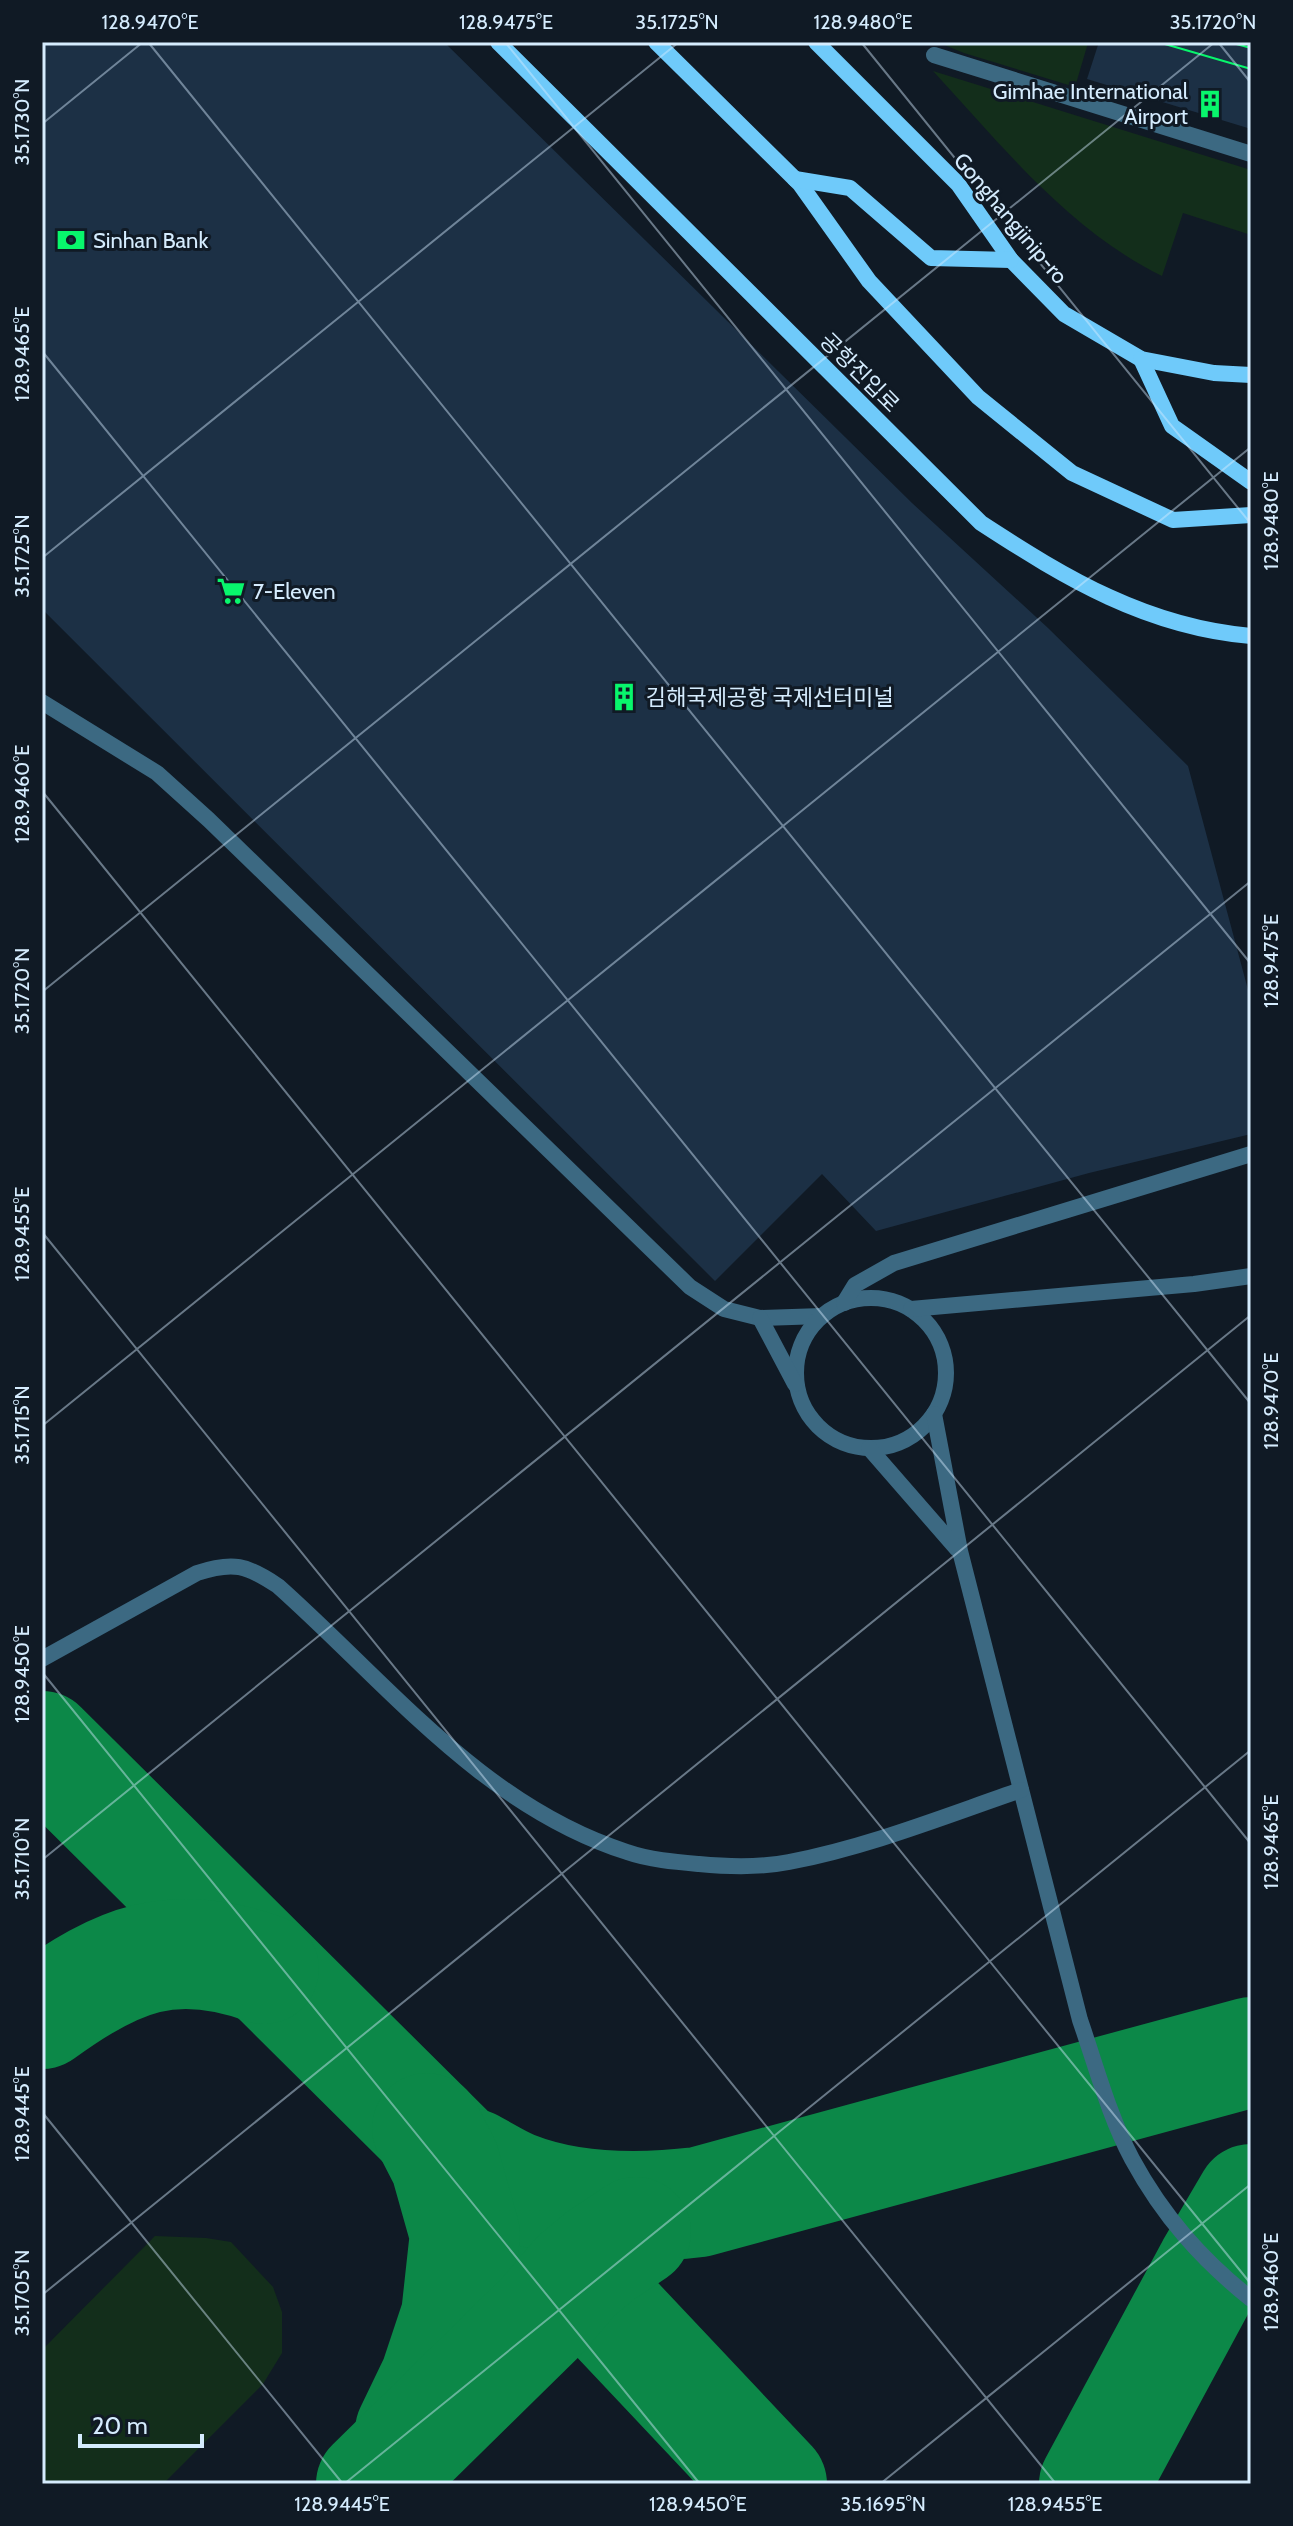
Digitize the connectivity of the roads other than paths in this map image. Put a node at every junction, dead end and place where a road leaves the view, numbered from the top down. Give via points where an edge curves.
1 (498, 42) edge
2 (656, 42) edge
3 (816, 42) edge
4 (934, 55) dead end
5 (1251, 154) edge
6 (795, 179) junction
7 (1011, 260) junction
8 (1141, 359) junction
9 (1251, 375) edge
10 (1251, 482) edge
11 (1251, 515) edge
12 (1251, 636) edge
13 (42, 702) edge
14 (1251, 1154) edge
15 (1251, 1276) edge
16 (844, 1303) junction
17 (911, 1309) junction
18 (822, 1316) junction
19 (760, 1318) junction
20 (797, 1386) junction
21 (934, 1414) junction
22 (869, 1448) junction
23 (960, 1551) junction
24 (42, 1659) edge
25 (1021, 1790) junction
26 (1251, 2299) edge

1 - 12 main road, 공항진입로 via 981,523 1119,604 1173,623
2 - 6 main road
3 - 7 main road, Gonghangjinip-ro via 958,184
4 - 5 street
6 - 7 main road via 850,188 931,258
6 - 11 main road via 869,281 978,397 1072,473 1173,520
7 - 8 main road, Gonghangjinip-ro via 1064,314
8 - 9 main road, Gonghangjinip-ro
8 - 10 main road via 1172,426
13 - 19 street via 157,773 690,1287 724,1309
14 - 16 street via 894,1263 855,1285
15 - 17 street
16 - 17 street via 890,1300
16 - 18 street
17 - 21 street via 929,1325 944,1357 944,1392
18 - 19 street
18 - 20 street via 805,1336 797,1360
19 - 20 street
20 - 22 street via 806,1410 822,1430 844,1443
21 - 22 street via 894,1445
21 - 23 street
22 - 23 street
23 - 25 street
24 - 25 street via 197,1573 238,1566 256,1570 278,1586 480,1772 563,1826 628,1852 743,1868 789,1862
25 - 26 street via 1080,2020 1132,2158 1183,2234 1211,2267

